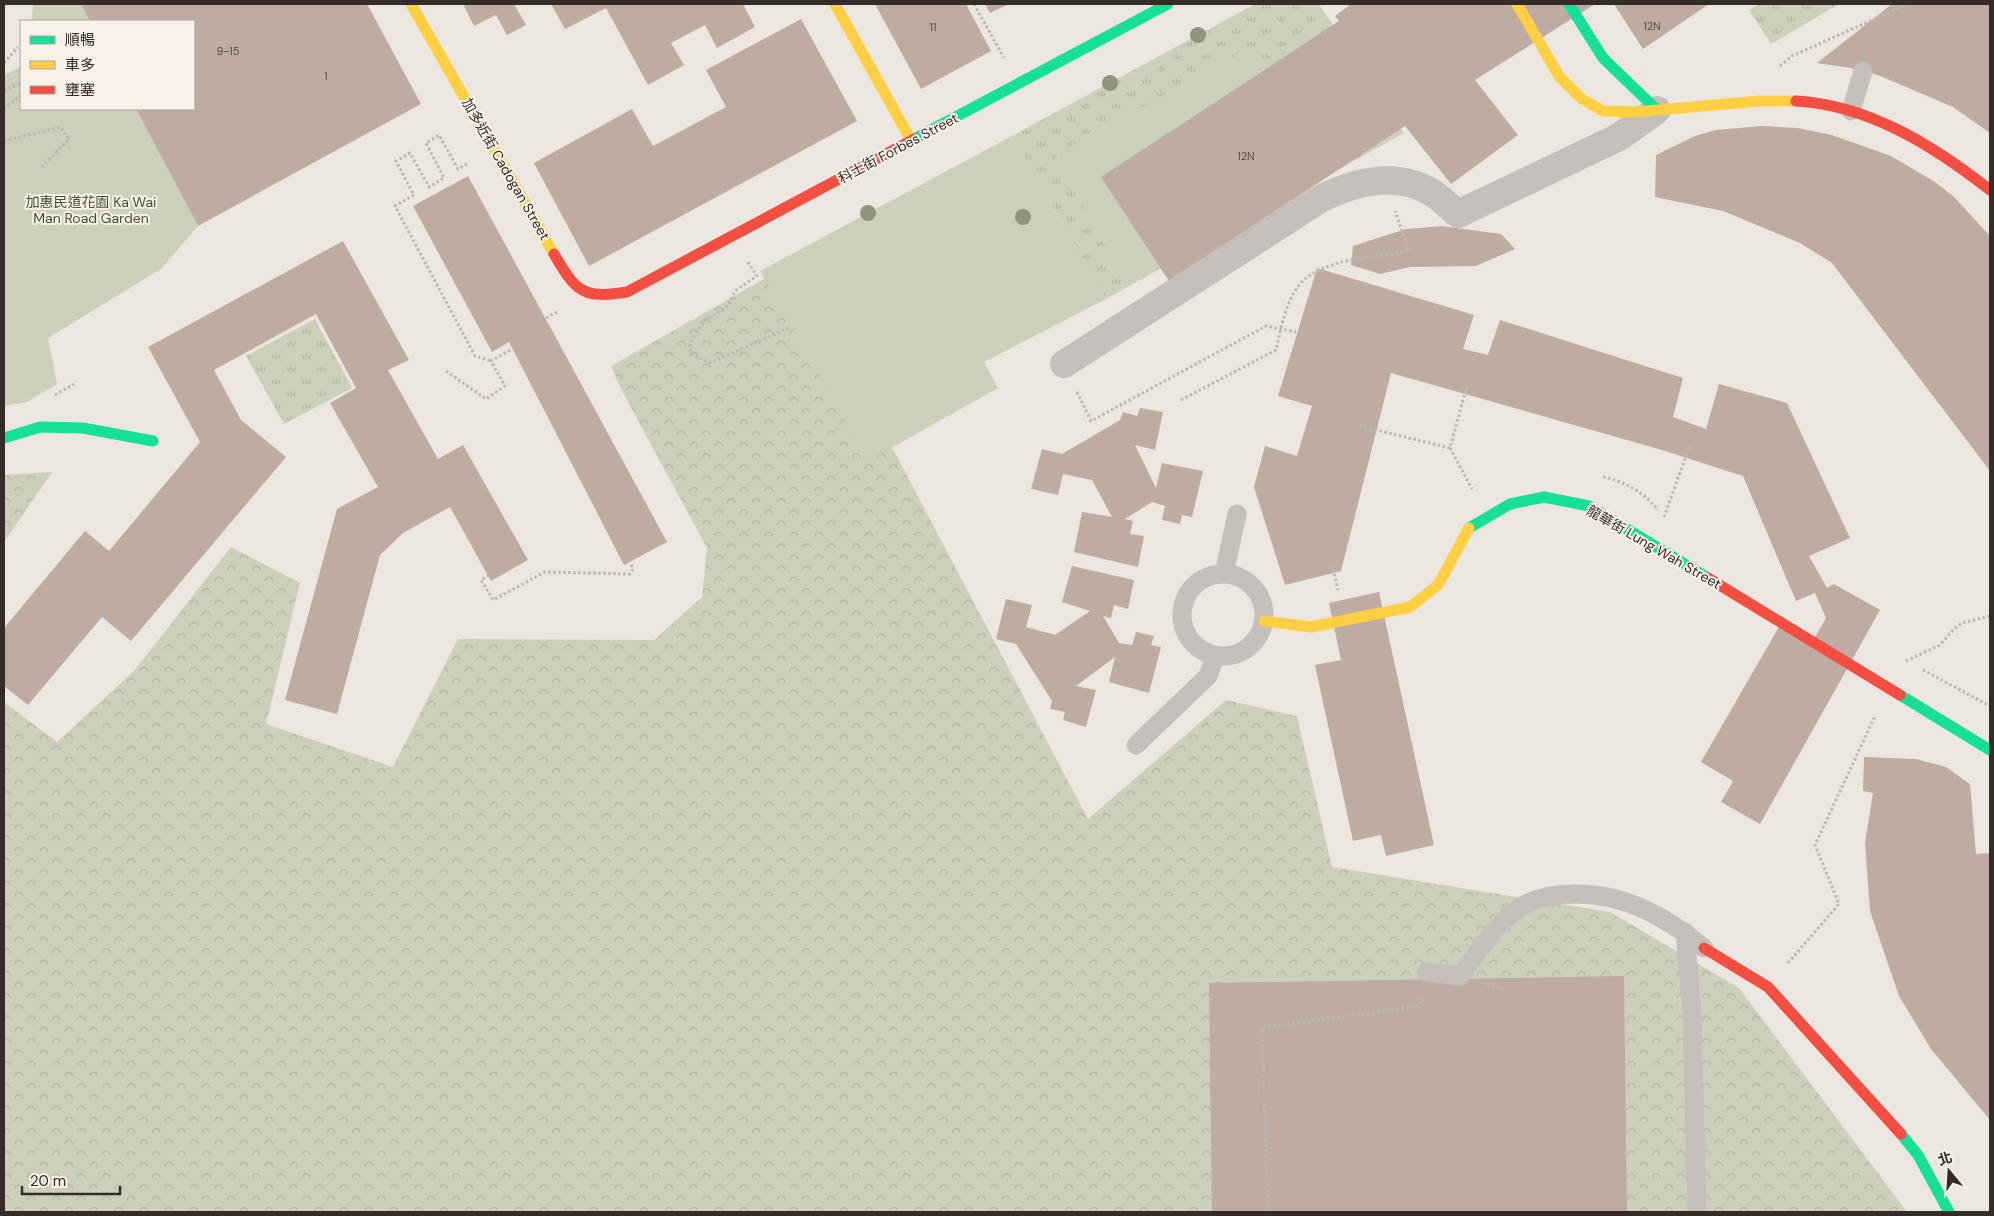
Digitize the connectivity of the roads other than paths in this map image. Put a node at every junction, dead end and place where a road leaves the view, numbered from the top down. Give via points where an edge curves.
1 (412, 4) edge
2 (835, 4) edge
3 (1168, 4) edge
4 (1517, 4) edge
5 (1569, 4) edge
6 (1863, 71) dead end
7 (1657, 110) junction
8 (1851, 110) junction
9 (911, 140) junction
10 (1990, 190) edge
11 (627, 292) joint
12 (1064, 364) dead end
13 (4, 438) edge
14 (152, 441) dead end
15 (1237, 514) dead end
16 (1224, 574) junction
17 (1264, 620) junction
18 (1216, 656) junction
19 (1136, 745) dead end
20 (1990, 750) edge
21 (1685, 932) junction
22 (1704, 948) joint
23 (1426, 972) dead end
24 (1697, 1212) edge
25 (1949, 1212) edge

1 - 11 main road, 加多近街 Cadogan Street via 566,275 583,292
2 - 9 main road
3 - 9 main road, 科士街 Forbes Street
4 - 7 main road via 1546,55 1577,97 1598,110
5 - 7 main road via 1603,58
6 - 8 lane
7 - 8 main road via 1772,100
7 - 12 street via 1619,136 1458,214 1433,194 1408,182 1383,180 1345,187 1322,198
8 - 10 main road via 1919,139
9 - 11 main road, 科士街 Forbes Street
13 - 14 main road via 40,427 74,428
15 - 16 lane
16 - 17 lane via 1238,576 1259,594
16 - 18 lane via 1198,582 1188,592 1181,618 1192,643
17 - 18 lane via 1260,633 1242,652
17 - 20 main road, 龍華街 Lung Wah Street via 1312,627 1410,607 1438,585 1470,526 1510,504 1544,497 1589,506
18 - 19 lane via 1208,676
21 - 22 lane
21 - 23 lane via 1628,901 1608,896 1559,894 1540,898 1512,914 1460,976
21 - 24 lane via 1692,1012
22 - 25 main road via 1768,987 1906,1140 1934,1182

